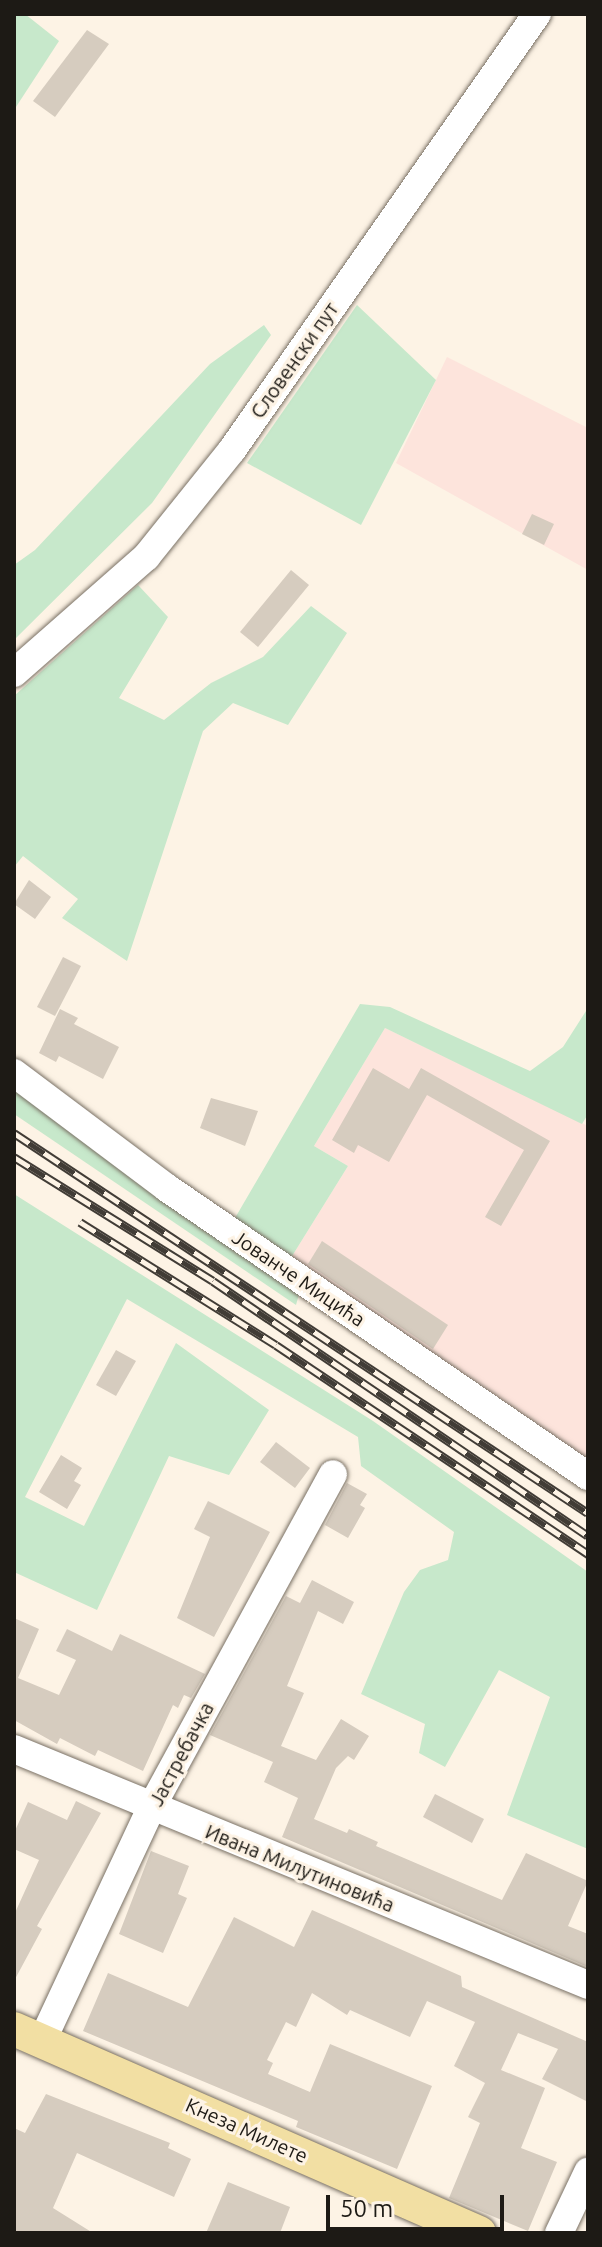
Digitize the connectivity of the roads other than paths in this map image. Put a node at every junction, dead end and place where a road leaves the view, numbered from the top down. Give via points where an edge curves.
1 (537, 14) edge
2 (14, 673) edge
3 (14, 1073) edge
4 (333, 1474) dead end
5 (588, 1476) edge
6 (14, 1749) edge
7 (151, 1808) junction
8 (588, 1985) edge
9 (28, 2035) edge
10 (588, 2172) edge
11 (479, 2233) edge
12 (559, 2233) edge

1 - 2 street, Словенски пут via 213,474 146,557
3 - 5 street, Јованче Мицића via 167,1188
4 - 7 street, Јастребачка
6 - 7 street, Ивана Милутиновића
7 - 8 street, Ивана Милутиновића
7 - 9 street, Јастребачка
9 - 11 main road, Кнеза Милете
10 - 12 street

